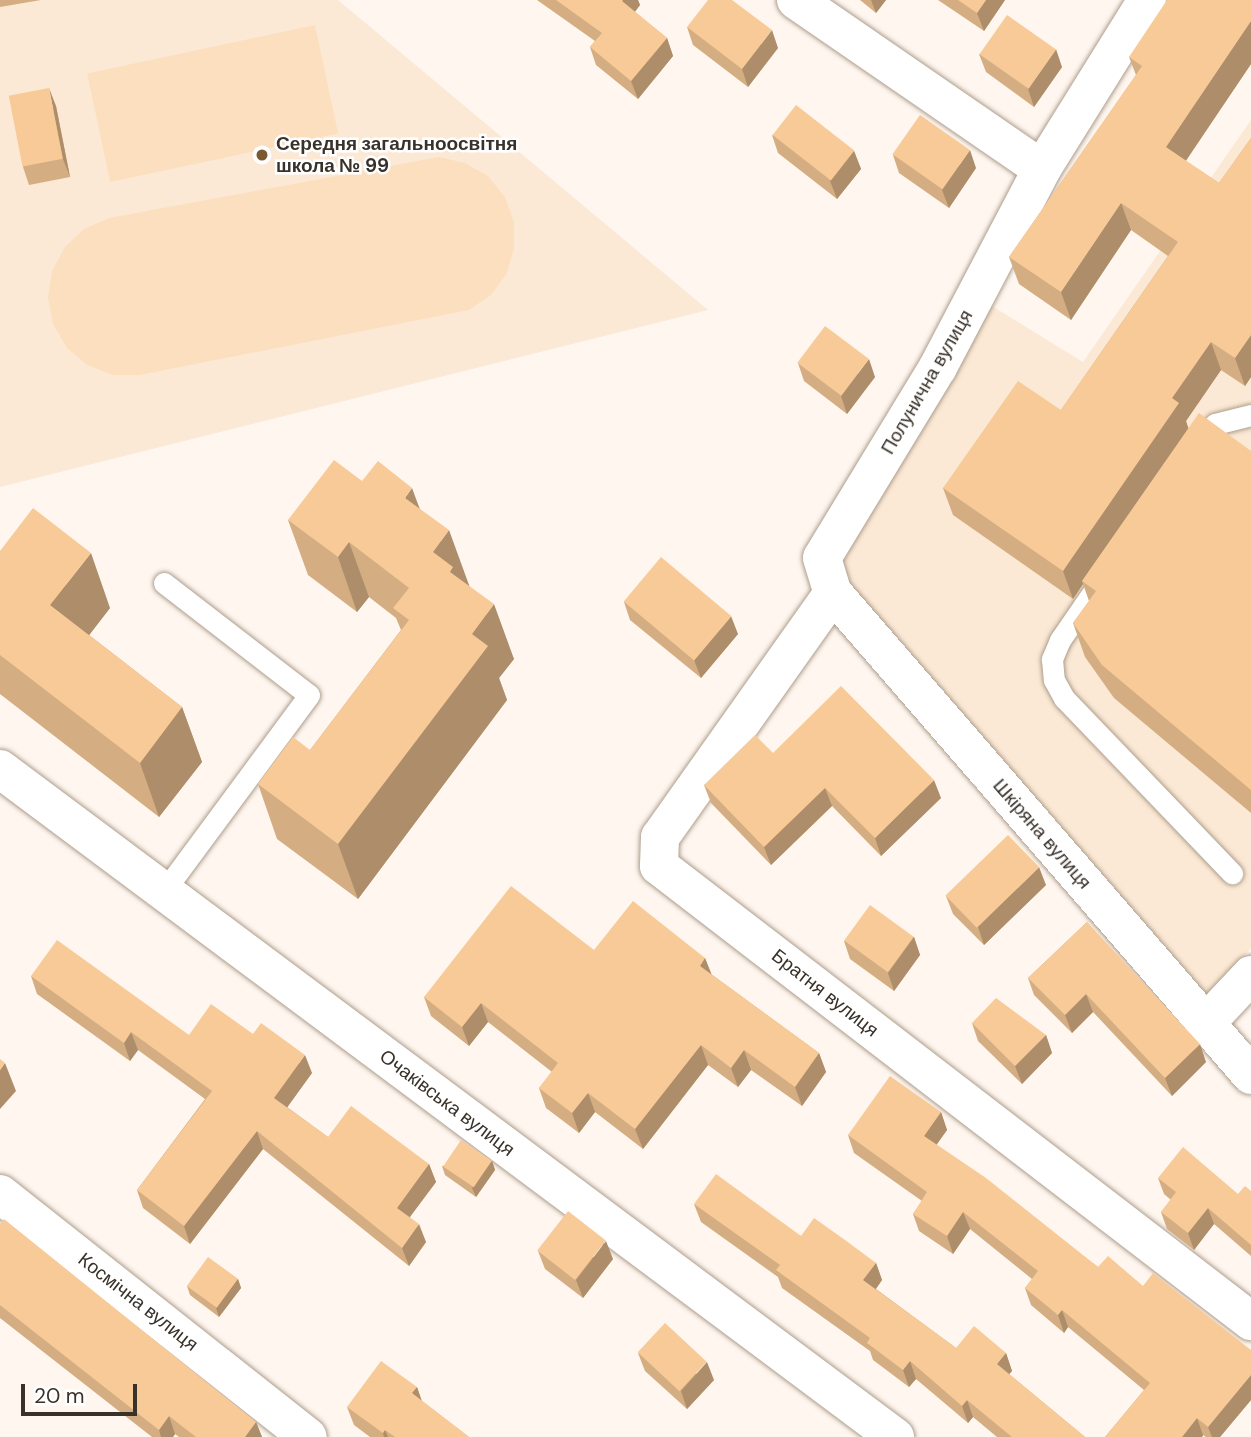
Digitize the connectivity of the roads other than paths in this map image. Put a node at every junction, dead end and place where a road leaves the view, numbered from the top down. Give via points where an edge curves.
1 (796, 0) edge
2 (1147, 0) edge
3 (1042, 169) junction
4 (1251, 415) edge
5 (1182, 462) edge
6 (1113, 562) edge
7 (164, 583) dead end
8 (833, 593) junction
9 (0, 769) edge
10 (1232, 873) dead end
11 (164, 891) junction
12 (1251, 975) edge
13 (1206, 1023) junction
14 (1251, 1075) edge
15 (0, 1194) edge
16 (1251, 1321) edge
17 (309, 1437) edge
18 (895, 1437) edge

1 - 3 street
2 - 3 street, Полунична вулиця
3 - 8 street, Полунична вулиця via 938,368 822,558
4 - 5 lane via 1205,431
6 - 10 lane via 1060,640 1052,659 1054,680 1064,698
7 - 11 lane via 309,695
8 - 13 street, Шкіряна вулиця
8 - 16 street, Братня вулиця via 660,837 659,866
9 - 11 street, Очаківська вулиця
11 - 18 street, Очаківська вулиця
12 - 13 street
13 - 14 street, Шкіряна вулиця
15 - 17 street, Космічна вулиця

